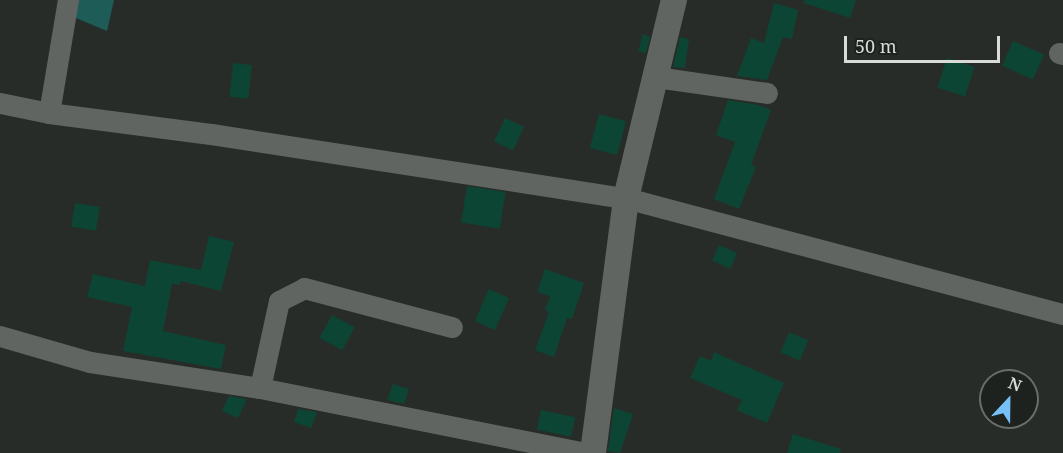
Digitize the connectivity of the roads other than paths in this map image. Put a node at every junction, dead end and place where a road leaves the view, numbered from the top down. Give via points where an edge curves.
1 (68, 0) edge
2 (674, 0) edge
3 (656, 77) junction
4 (767, 93) dead end
5 (0, 103) edge
6 (49, 113) junction
7 (626, 198) junction
8 (1063, 314) edge
9 (452, 327) dead end
10 (0, 336) edge
11 (260, 388) junction
12 (585, 453) edge
13 (593, 453) edge

1 - 6 street
2 - 3 street
3 - 4 street
3 - 7 street
5 - 6 street
6 - 7 street
7 - 8 street
7 - 13 street
9 - 11 street via 304,288 279,301
10 - 11 street via 90,362
11 - 12 street

